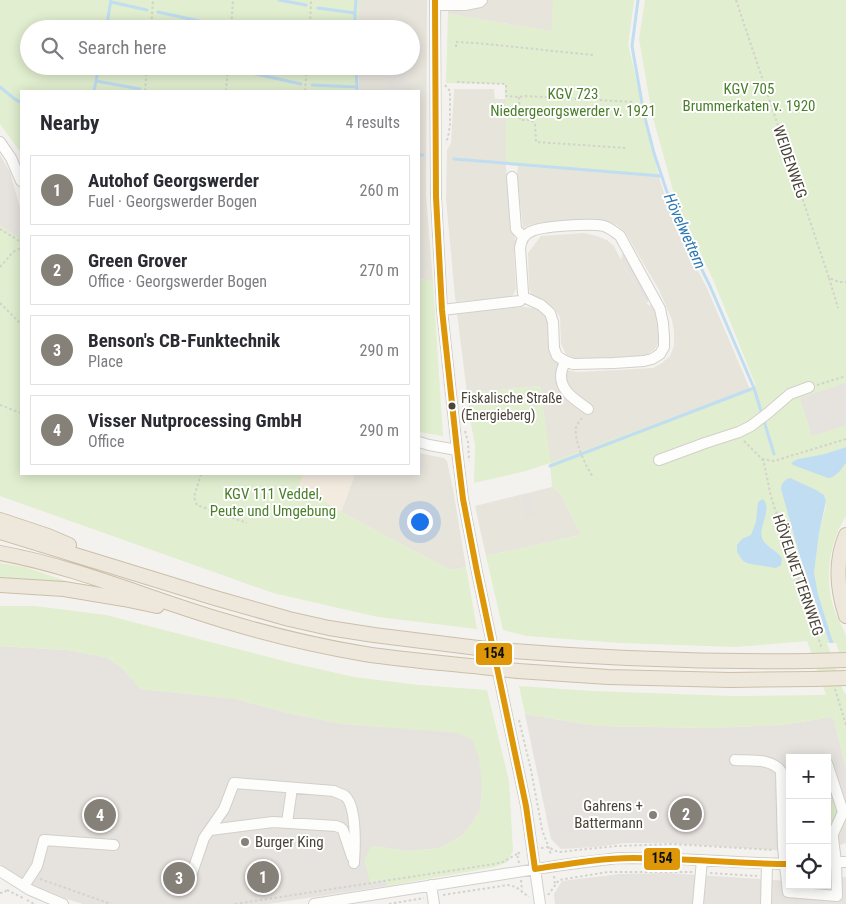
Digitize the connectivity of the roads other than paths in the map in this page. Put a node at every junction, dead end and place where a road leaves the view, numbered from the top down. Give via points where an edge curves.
1 (482, 0) edge
2 (434, 2) edge
3 (0, 142) edge
4 (512, 177) dead end
5 (20, 180) edge
6 (523, 237) junction
7 (523, 298) junction
8 (442, 310) junction
9 (565, 361) junction
10 (809, 387) road end
11 (588, 409) road end
12 (420, 442) edge
13 (456, 450) junction
14 (659, 460) dead end
15 (0, 520) edge
16 (0, 532) edge
17 (846, 535) edge
18 (0, 553) edge
19 (126, 571) junction
20 (3, 585) edge
21 (846, 616) edge
22 (224, 621) junction
23 (846, 660) edge
24 (846, 678) edge
25 (736, 760) dead end
26 (831, 775) edge
27 (292, 788) junction
28 (288, 823) junction
29 (210, 830) junction
30 (114, 844) dead end
31 (846, 857) edge
32 (702, 860) junction
33 (786, 860) edge
34 (836, 862) edge
35 (767, 864) junction
36 (786, 864) edge
37 (535, 869) junction
38 (0, 871) edge
39 (190, 879) dead end
40 (431, 885) junction
41 (24, 886) junction
42 (788, 889) edge
43 (434, 901) edge
44 (63, 904) edge
45 (314, 904) edge
46 (540, 904) edge
47 (698, 904) edge
48 (766, 904) edge

1 - 2 street via 465,5
2 - 8 street via 436,197
3 - 5 street
4 - 6 street via 516,229
6 - 7 street via 520,248
6 - 9 street via 533,231 553,227 593,225 613,230 626,245 660,309 664,323 664,347 652,359 591,364
7 - 8 street
7 - 9 street via 541,305 550,313 554,348 557,356
8 - 13 street
9 - 11 street via 560,375 562,385 568,394
10 - 14 street via 790,394 738,433
12 - 13 street
13 - 37 street via 477,572 526,806
15 - 19 highway via 48,536
16 - 19 highway
17 - 21 highway via 838,571
18 - 22 highway via 46,563
19 - 23 highway, bridge via 305,622 374,635 478,648 666,660
20 - 22 highway via 64,589
22 - 24 highway, bridge via 365,654 518,671 634,678
25 - 33 street via 768,762 781,771
26 - 34 street via 843,812 833,834
27 - 28 street
27 - 28 street via 334,791 345,797 352,810 354,863 341,828
27 - 29 street via 234,783 224,809
28 - 29 street
29 - 39 street via 204,838
30 - 41 street via 44,840 36,866
31 - 34 street
32 - 35 street
32 - 37 street via 618,858
32 - 47 street
34 - 42 street via 837,896 788,892
35 - 36 street
35 - 48 street
37 - 40 street
37 - 46 street
38 - 41 street
40 - 43 street
40 - 45 street
41 - 44 street

